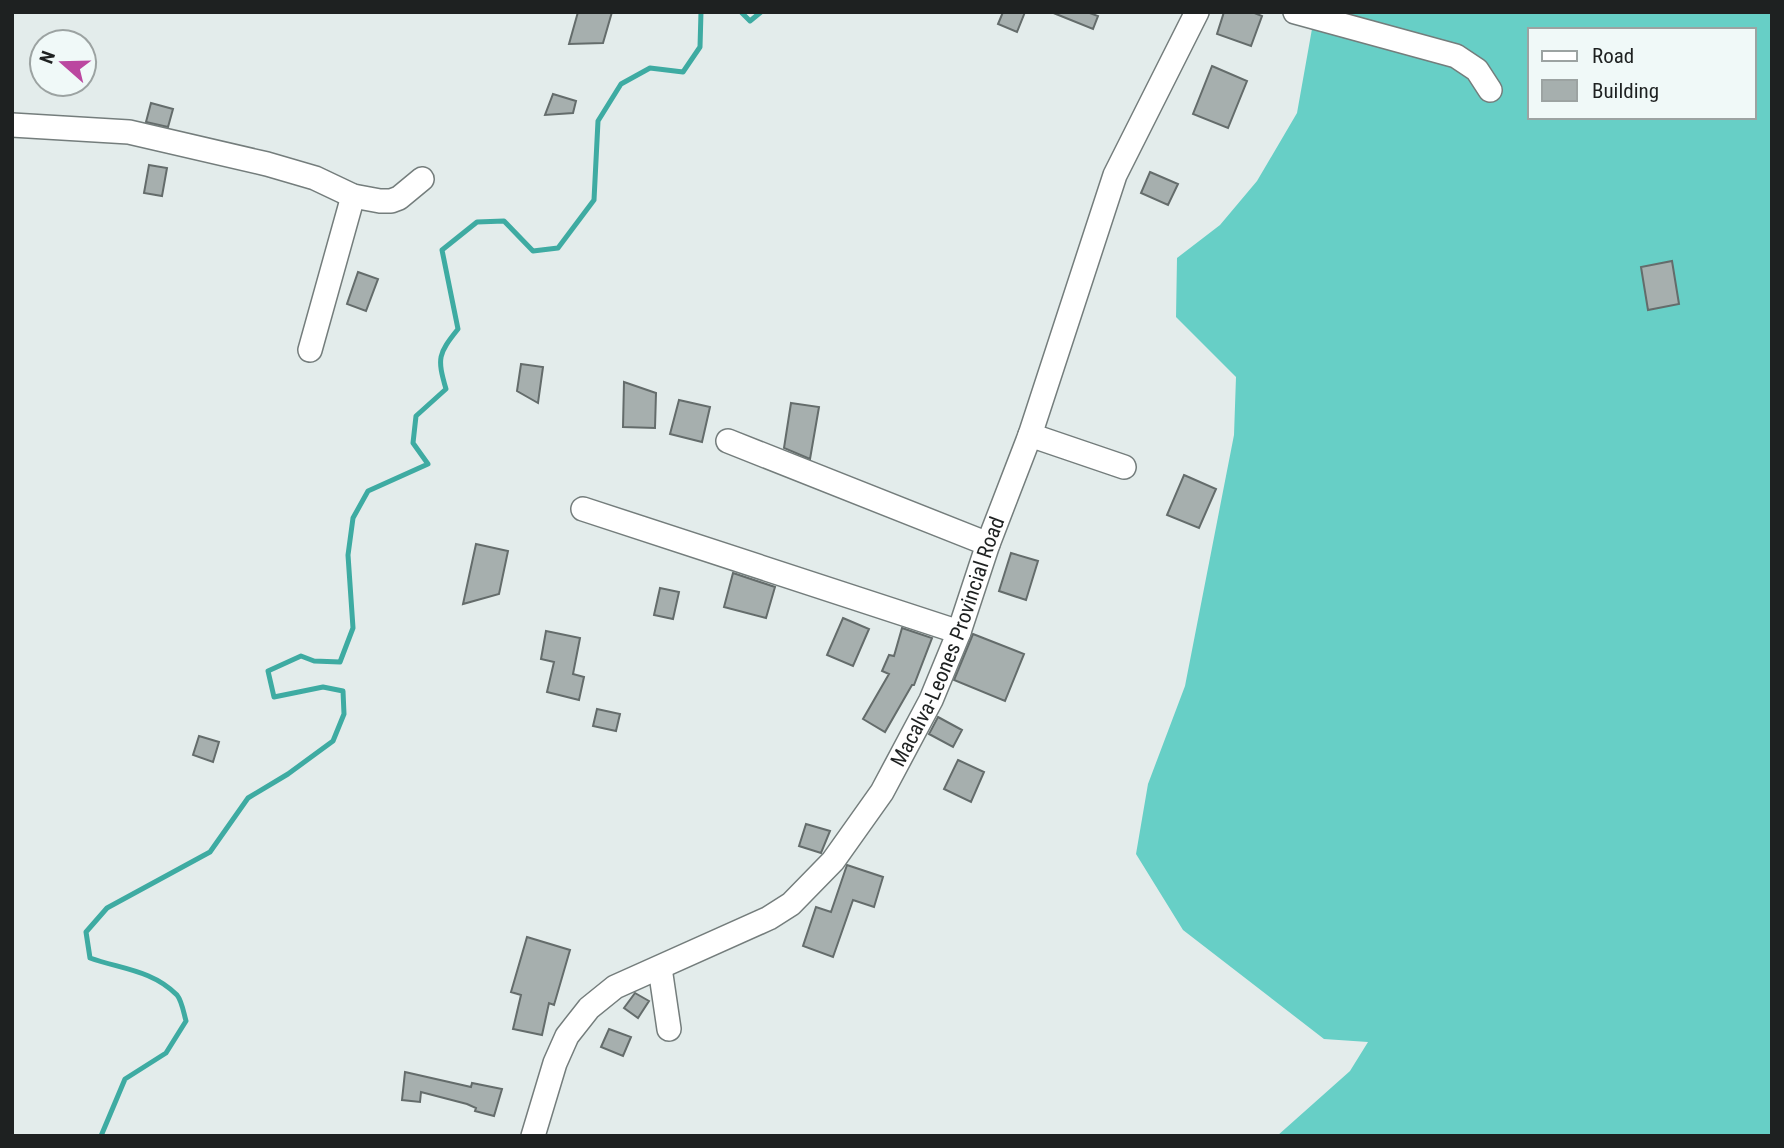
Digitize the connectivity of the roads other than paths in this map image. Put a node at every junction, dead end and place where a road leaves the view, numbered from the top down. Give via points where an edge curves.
1 (1197, 12) edge
2 (1295, 12) edge
3 (1490, 90) dead end
4 (12, 125) edge
5 (422, 178) dead end
6 (353, 196) junction
7 (310, 350) dead end
8 (1030, 435) junction
9 (728, 441) dead end
10 (1124, 467) dead end
11 (583, 509) dead end
12 (988, 544) junction
13 (959, 632) junction
14 (660, 968) junction
15 (669, 1029) dead end
16 (533, 1136) edge

1 - 8 street, Macalva-Leones Provincial Road via 1115,175
2 - 3 street via 1456,55 1477,70
4 - 6 street via 129,132 267,164 315,178
5 - 6 street via 391,201
6 - 7 street
8 - 10 street
8 - 12 street, Macalva-Leones Provincial Road
9 - 12 street
11 - 13 street
12 - 13 street, Macalva-Leones Provincial Road
13 - 14 street, Macalva-Leones Provincial Road via 931,700 889,780 821,876 769,918
14 - 15 street
14 - 16 street, Macalva-Leones Provincial Road via 615,987 578,1020 555,1063

